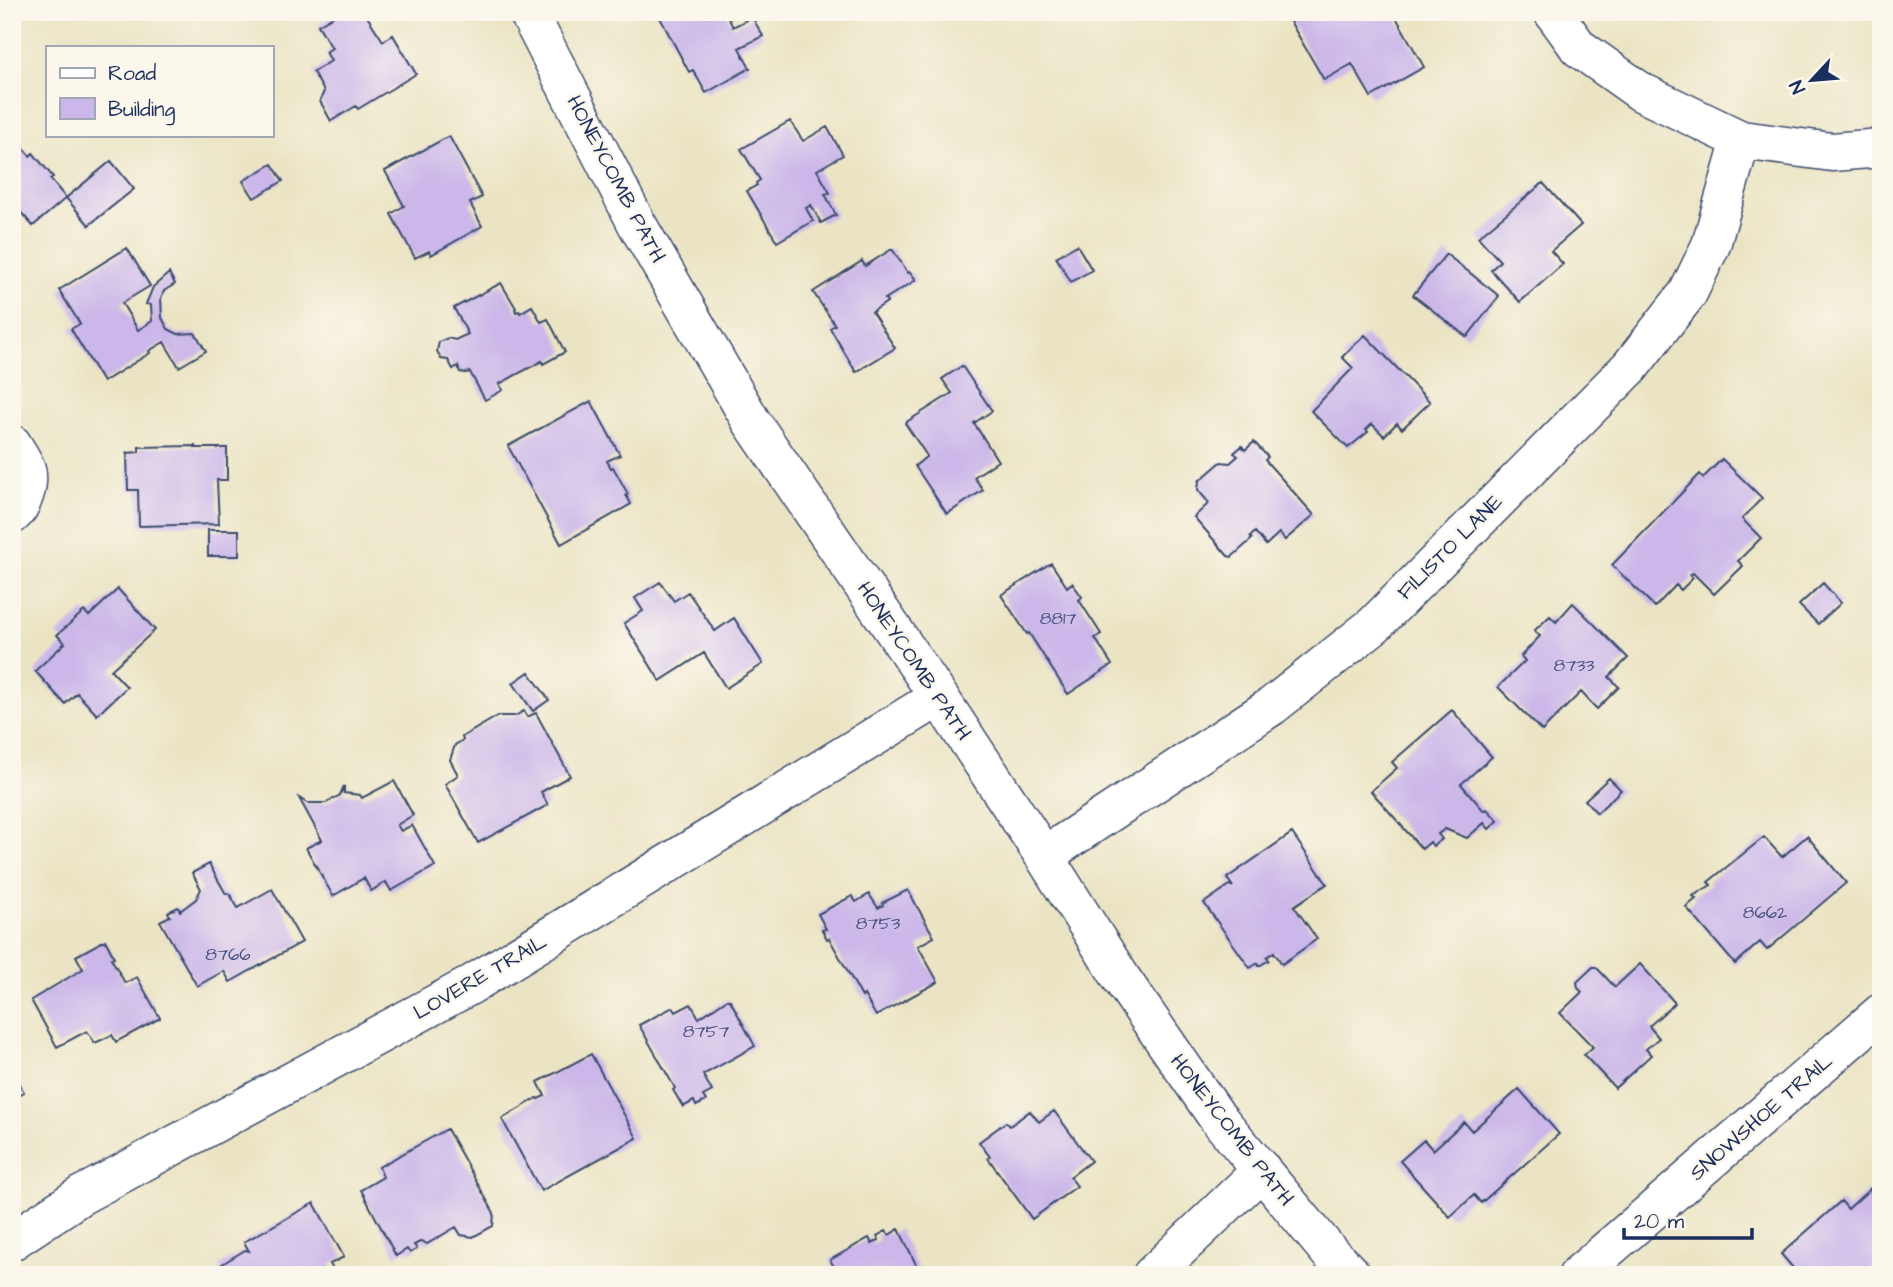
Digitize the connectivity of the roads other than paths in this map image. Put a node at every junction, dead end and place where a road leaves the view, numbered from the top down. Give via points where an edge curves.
1 (528, 12) edge
2 (1553, 12) edge
3 (1741, 139) junction
4 (1881, 148) edge
5 (12, 444) edge
6 (12, 515) edge
7 (939, 697) junction
8 (1044, 856) junction
9 (1881, 1013) edge
10 (1262, 1170) junction
11 (12, 1241) edge
12 (1152, 1275) edge
13 (1352, 1275) edge
14 (1578, 1275) edge

1 - 7 street, HONEYCOMB PATH via 637,224 751,421
2 - 3 street via 1579,48 1641,92
3 - 4 street via 1832,152
3 - 8 street, FILISTO LANE via 1711,245 1688,293 1630,367 1374,625 1272,706
5 - 6 street via 26,469 25,492
7 - 8 street, HONEYCOMB PATH
7 - 11 street, LOVERE TRAIL via 469,986 80,1196
8 - 10 street, HONEYCOMB PATH via 1135,999 1217,1116
9 - 14 street, SNOWSHOE TRAIL
10 - 12 street
10 - 13 street, HONEYCOMB PATH

